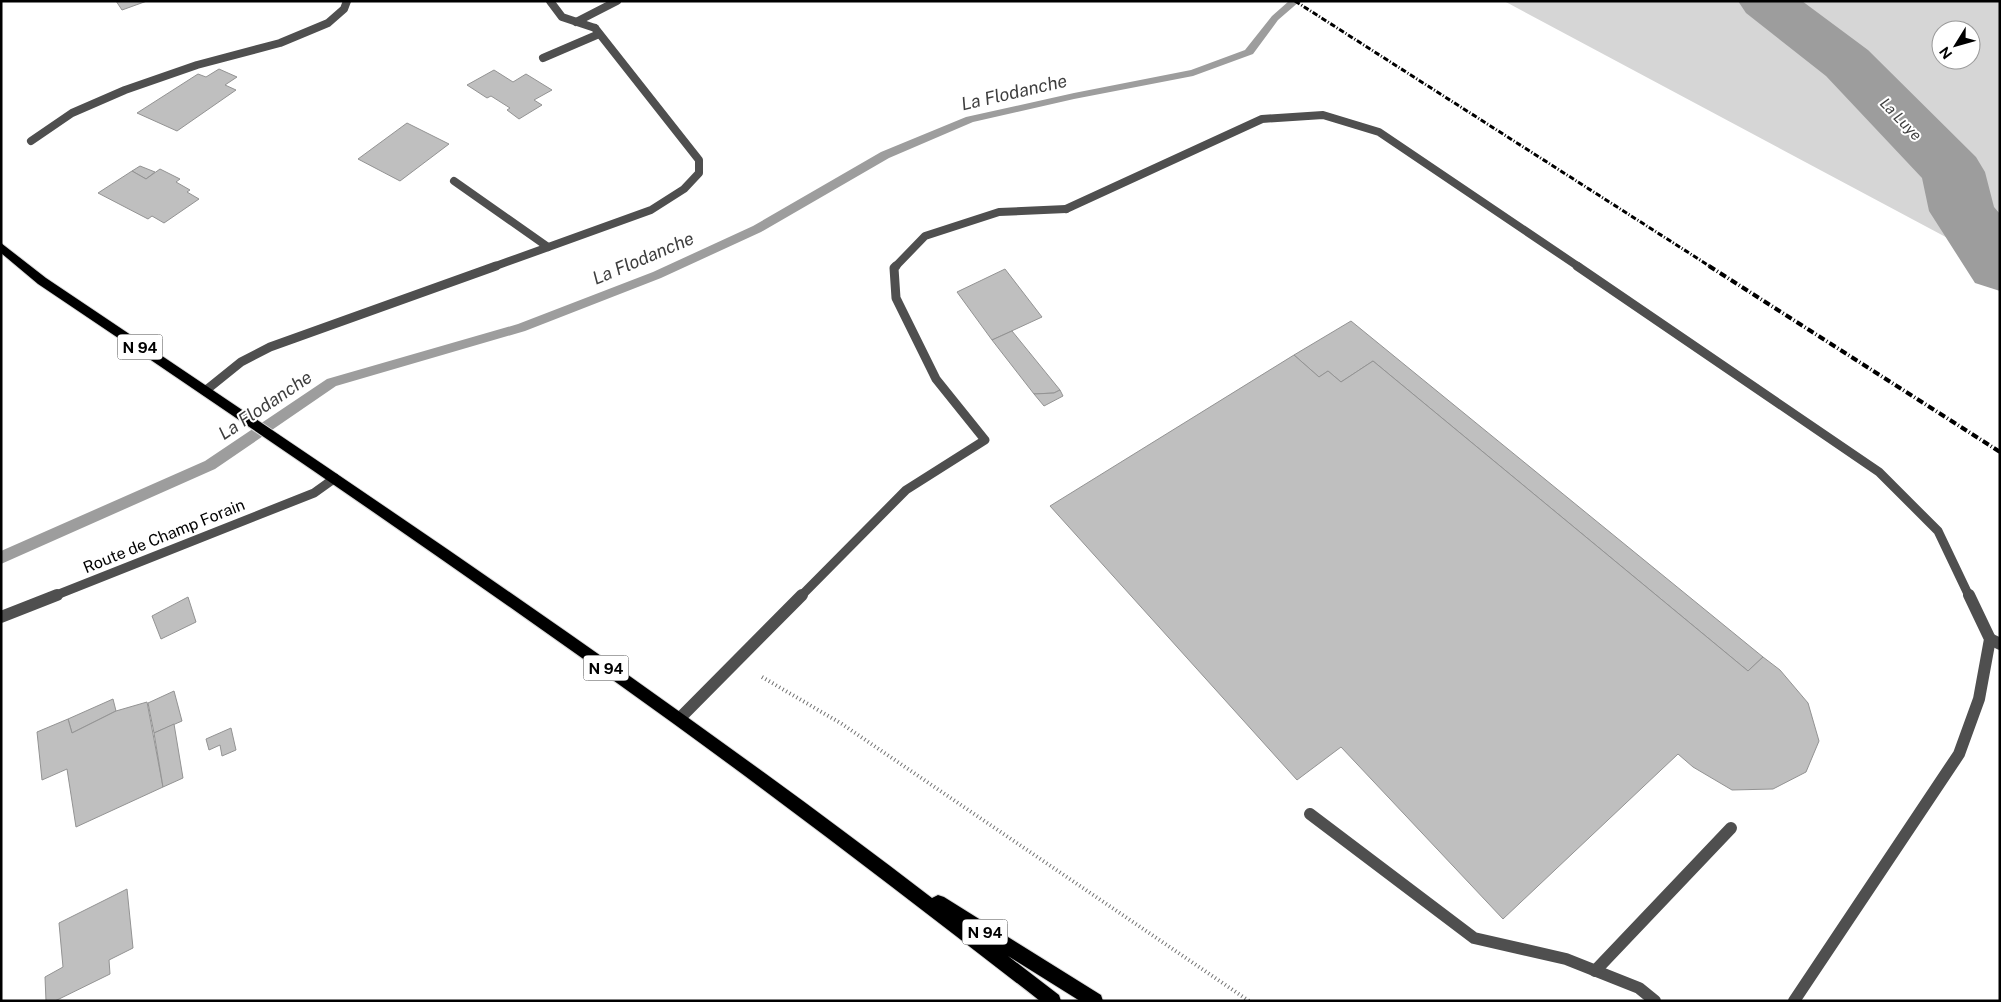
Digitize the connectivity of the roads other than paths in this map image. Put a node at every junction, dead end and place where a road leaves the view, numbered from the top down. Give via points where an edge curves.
1 (347, 1) edge
2 (550, 1) edge
3 (617, 1) edge
4 (576, 22) junction
5 (597, 31) junction
6 (543, 58) dead end
7 (31, 141) dead end
8 (454, 182) dead end
9 (548, 247) junction
10 (1, 248) edge
11 (205, 390) junction
12 (335, 478) junction
13 (1, 617) edge
14 (1995, 642) edge
15 (679, 719) junction
16 (1310, 814) dead end
17 (1731, 828) dead end
18 (875, 862) junction
19 (1595, 971) junction
20 (1053, 1001) edge
21 (1095, 1001) edge
22 (1655, 1001) edge
23 (1794, 1001) edge

1 - 7 street via 344,9 328,23 280,42 197,65 125,90 72,113
2 - 4 street via 562,17
3 - 4 street
4 - 5 street
5 - 6 street
5 - 9 street via 699,160 699,173 684,189 651,210
8 - 9 street
9 - 11 street via 270,347 241,362
10 - 11 main road, N 94 via 42,281
11 - 12 main road, N 94
12 - 13 street, Route de Champ Forain via 314,493
12 - 15 main road, N 94
14 - 15 street via 1938,531 1879,472 1426,162 1379,132 1323,115 1262,119 1066,208 999,212 925,236 894,268 896,298 936,379 985,440 906,490
14 - 23 street via 1959,754
15 - 18 main road, N 94
16 - 19 street via 1474,938 1566,959
17 - 19 street
18 - 20 main road, N 94
18 - 21 main road, N 94
19 - 22 street via 1639,988

